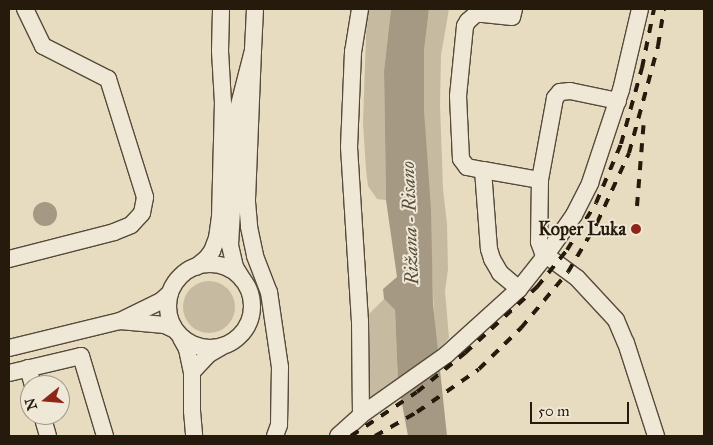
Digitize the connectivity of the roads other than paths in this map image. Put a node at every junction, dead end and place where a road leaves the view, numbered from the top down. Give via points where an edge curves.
1 (25, 9) edge
2 (221, 9) edge
3 (255, 9) edge
4 (360, 9) edge
5 (514, 9) edge
6 (640, 9) edge
7 (253, 50) junction
8 (618, 101) junction
9 (483, 170) junction
10 (540, 180) junction
11 (546, 256) junction
12 (9, 259) edge
13 (196, 267) junction
14 (242, 280) junction
15 (519, 289) junction
16 (170, 294) junction
17 (120, 321) junction
18 (178, 334) junction
19 (221, 347) junction
20 (9, 348) edge
21 (28, 368) junction
22 (9, 373) edge
23 (30, 375) edge
24 (192, 375) junction
25 (360, 422) edge
26 (105, 436) edge
27 (194, 436) edge
28 (275, 436) edge
29 (338, 436) edge
30 (656, 436) edge

1 - 12 street via 43,46 108,79 145,197 142,212 131,225
2 - 13 street via 220,217 212,251
3 - 7 street
4 - 25 street via 353,52 349,147 360,321
5 - 9 street via 512,18 476,14 465,26 458,96 460,154 467,167
6 - 8 street
7 - 14 street via 238,109 230,245
7 - 28 street via 247,202 255,256 269,292 280,366 279,425
8 - 10 street via 570,91 557,94
8 - 11 street via 590,184 574,215
9 - 10 street
9 - 15 street via 492,259 500,272
10 - 11 street via 539,242 540,250
11 - 15 street
11 - 30 street via 577,278 616,320
13 - 14 street via 206,264 225,267
13 - 16 street via 180,277
14 - 19 street via 252,302 251,314 241,335
15 - 25 street via 446,355
16 - 17 street
16 - 18 street via 168,312
17 - 18 street via 165,325
17 - 20 street
18 - 19 street via 198,347
18 - 24 street via 187,349
19 - 24 street via 209,354
21 - 22 street
21 - 23 street
21 - 26 street via 81,356
24 - 27 street
25 - 29 street

